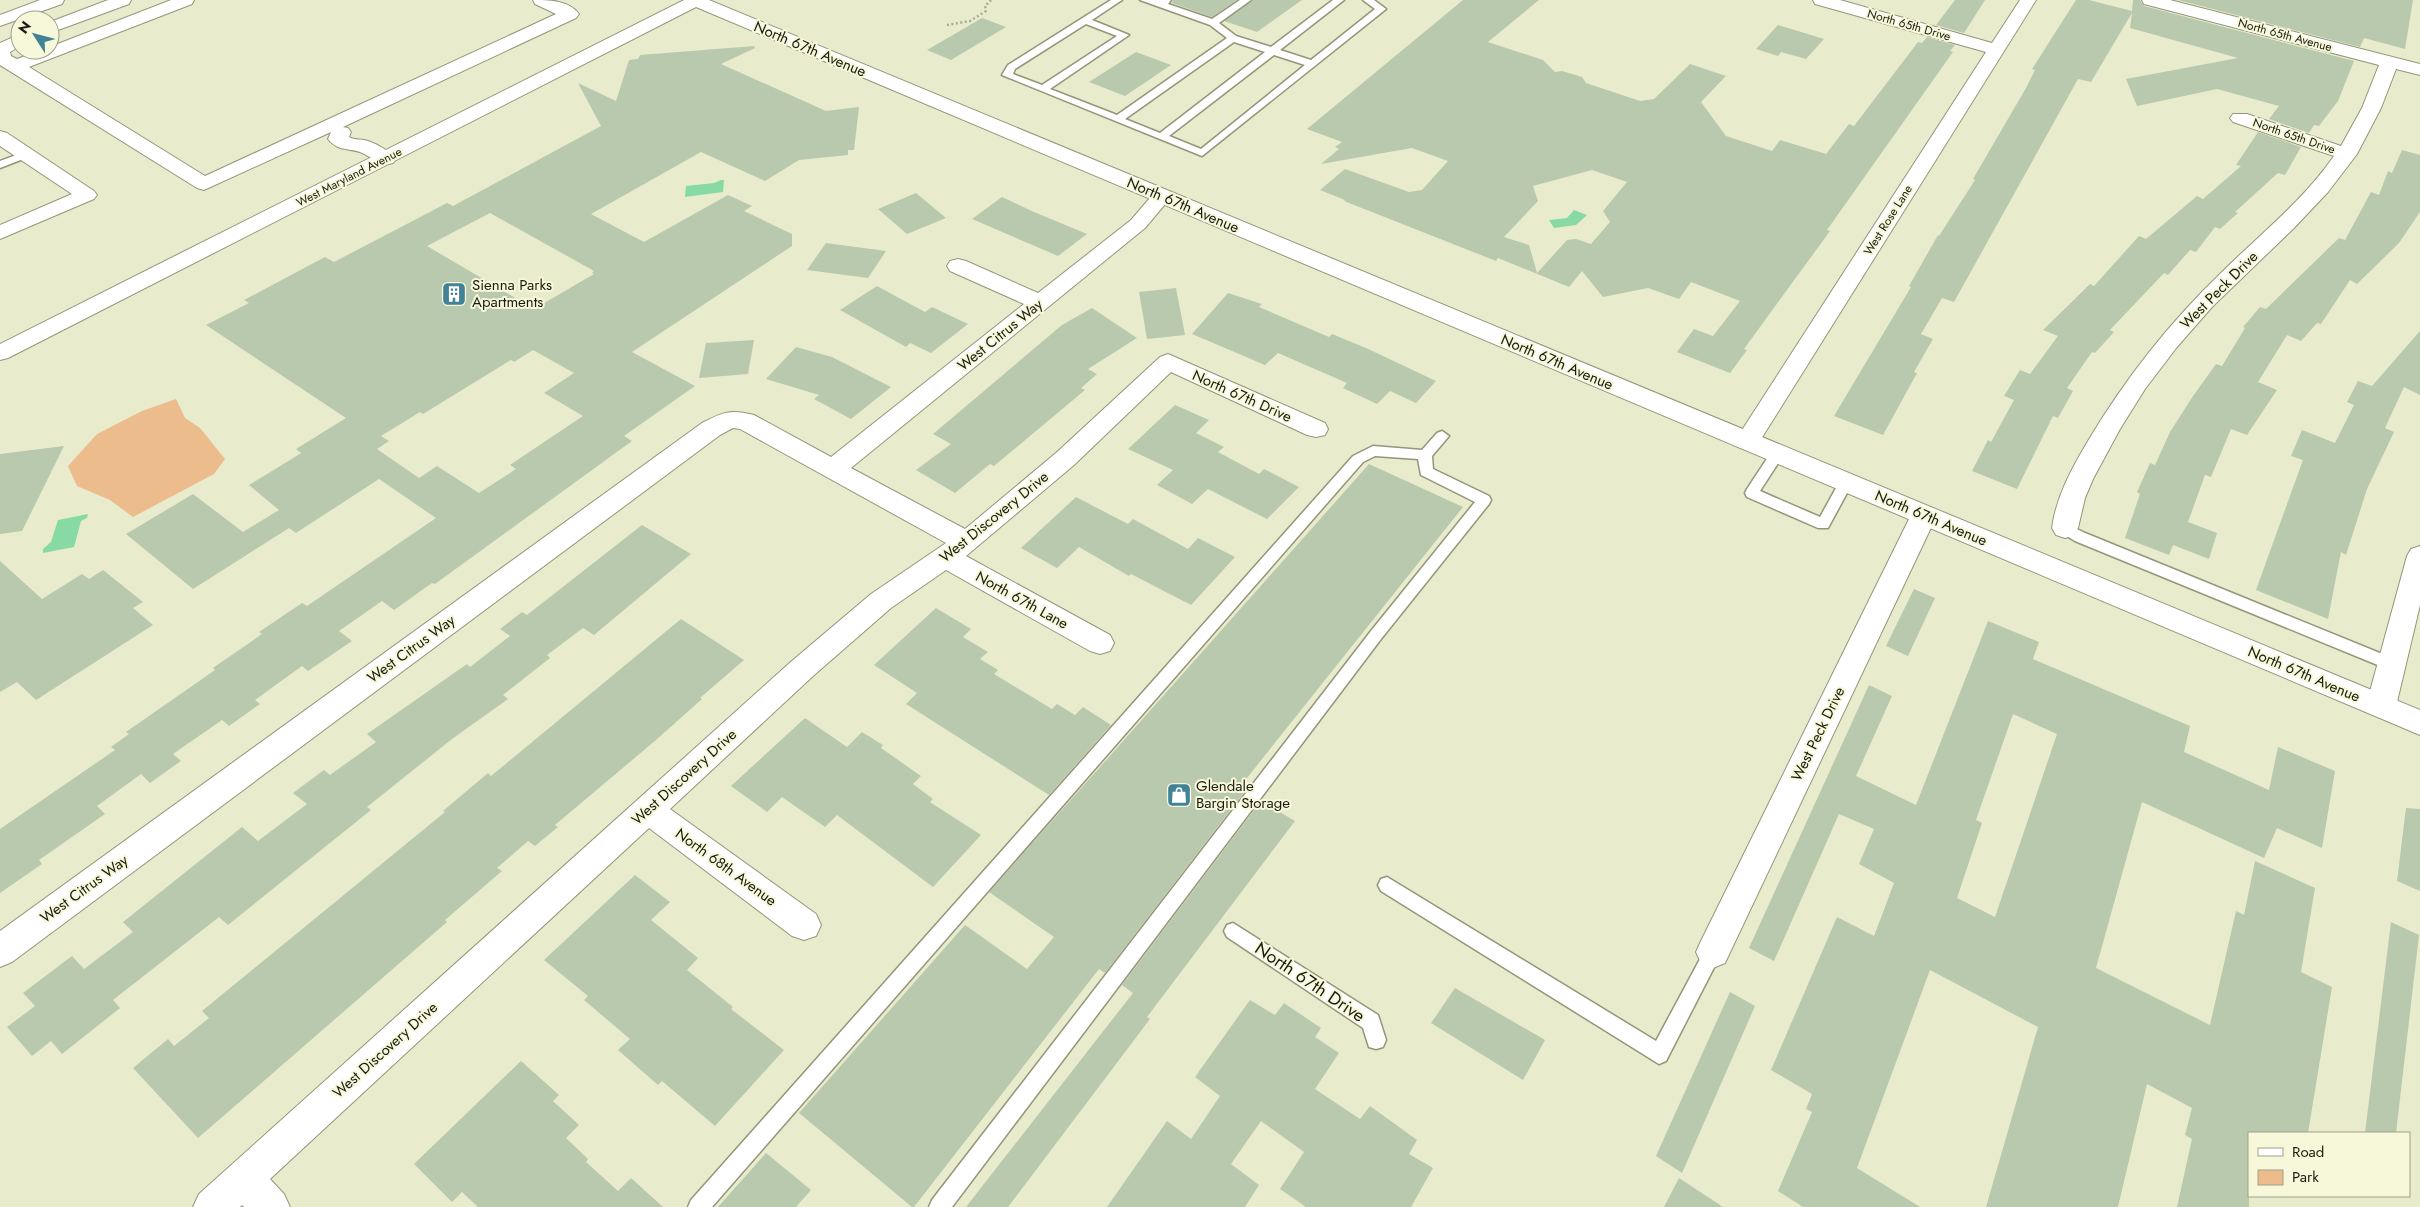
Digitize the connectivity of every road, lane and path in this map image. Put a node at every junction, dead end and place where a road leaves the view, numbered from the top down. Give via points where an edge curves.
1 (56, 0) edge
2 (123, 0) edge
3 (186, 0) edge
4 (540, 0) edge
5 (696, 0) edge
6 (991, 0) edge
7 (1117, 0) edge
8 (1145, 0) edge
9 (1246, 0) edge
10 (1339, 0) edge
11 (1368, 0) edge
12 (1821, 0) edge
13 (2028, 0) edge
14 (2150, 0) edge
15 (1164, 3) edge
16 (0, 20) edge
17 (1085, 20) junction
18 (1213, 23) junction
19 (60, 24) edge
20 (947, 25) dead end
21 (1233, 38) junction
22 (10, 45) edge
23 (1997, 50) junction
24 (1273, 51) junction
25 (2389, 62) junction
26 (1312, 64) junction
27 (16, 66) junction
28 (2420, 70) edge
29 (1043, 89) junction
30 (2240, 118) dead end
31 (1118, 119) junction
32 (336, 129) junction
33 (0, 136) edge
34 (1161, 137) junction
35 (27, 154) junction
36 (2347, 154) junction
37 (386, 158) junction
38 (0, 165) edge
39 (1162, 196) junction
40 (0, 233) edge
41 (958, 266) dead end
42 (1041, 303) junction
43 (0, 352) edge
44 (1168, 362) joint
45 (1316, 429) dead end
46 (1442, 436) dead end
47 (1747, 441) junction
48 (1777, 454) junction
49 (1425, 455) junction
50 (834, 469) junction
51 (1846, 482) junction
52 (1924, 515) junction
53 (2065, 528) joint
54 (956, 549) junction
55 (2420, 556) edge
56 (1100, 643) dead end
57 (2390, 664) junction
58 (2381, 706) junction
59 (2420, 723) edge
60 (648, 810) junction
61 (1387, 885) dead end
62 (804, 924) dead end
63 (1233, 931) dead end
64 (0, 951) edge
65 (1713, 952) joint
66 (1376, 1040) dead end
67 (243, 1179) junction
68 (212, 1207) edge
69 (272, 1207) edge
70 (698, 1207) edge
71 (939, 1207) edge

1 - 16 street
2 - 19 street
3 - 27 street
4 - 32 street via 570,14
5 - 37 street, West Maryland Avenue
5 - 39 street, North 67th Avenue
6 - 20 path via 985,6 986,11 970,21
7 - 17 lane
8 - 15 lane
9 - 18 lane
10 - 24 lane
11 - 26 lane via 1380,9
12 - 23 street, North 65th Drive
13 - 23 street, West Rose Lane
14 - 25 street, North 65th Avenue
15 - 18 lane
17 - 29 lane via 1011,67 1007,75
17 - 29 lane via 1124,35
18 - 21 lane
21 - 24 lane
21 - 31 lane
22 - 27 street via 1,50 2,58
23 - 47 street, West Rose Lane
24 - 26 lane
24 - 34 lane
25 - 28 street, North 65th Avenue
25 - 36 street, West Peck Drive via 2374,104
26 - 34 lane via 1202,153
27 - 32 street via 204,184
29 - 31 lane
30 - 36 street, North 65th Drive
31 - 34 lane
32 - 37 street via 338,139 350,146 363,146
33 - 35 street
35 - 38 lane
35 - 40 street via 88,195
36 - 53 street, West Peck Drive via 2312,199 2181,327 2138,381 2088,466 2065,514
37 - 43 street, West Maryland Avenue
39 - 42 street, West Citrus Way via 1138,224
39 - 47 street, North 67th Avenue
41 - 42 street
42 - 50 street, West Citrus Way
44 - 45 street, North 67th Drive
44 - 54 street, West Discovery Drive via 1065,459
46 - 49 lane
47 - 48 street, North 67th Avenue
48 - 51 street, North 67th Avenue
48 - 51 lane via 1752,493 1823,524
49 - 70 lane via 1373,451 1358,459
49 - 71 lane via 1426,472 1484,500 1376,635
50 - 54 street, West Citrus Way
50 - 64 street, West Citrus Way via 745,421 729,419 711,429
51 - 52 street, North 67th Avenue
52 - 58 street, North 67th Avenue
52 - 65 street, West Peck Drive
53 - 57 lane via 2080,537
54 - 56 street, North 67th Lane
54 - 60 street, West Discovery Drive via 881,601
55 - 57 street
57 - 58 street
58 - 59 street, North 67th Avenue
60 - 62 street, North 68th Avenue
60 - 67 street, West Discovery Drive
61 - 65 lane via 1659,1054
63 - 66 lane, North 67th Drive via 1371,1022
67 - 68 street, West Discovery Drive
67 - 69 street

